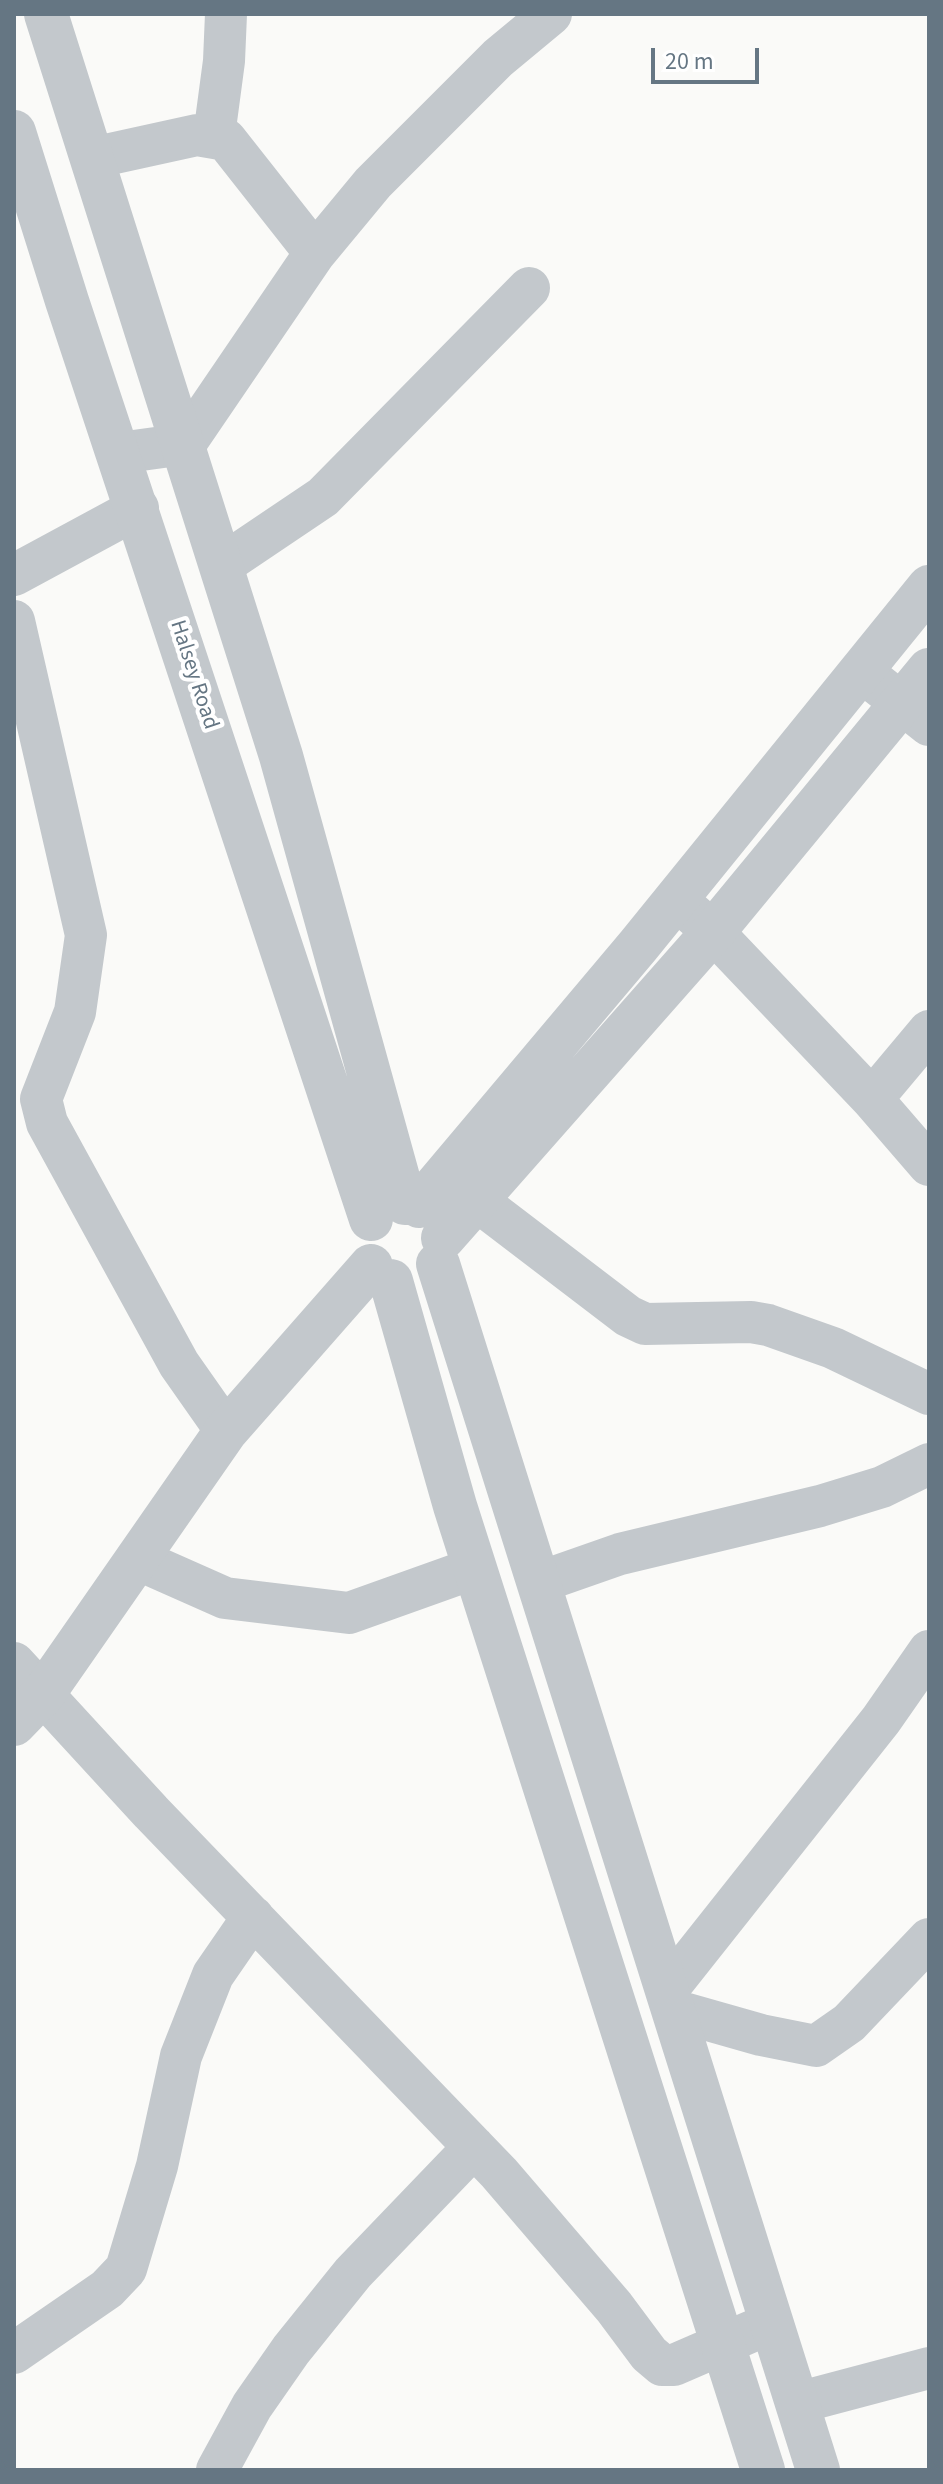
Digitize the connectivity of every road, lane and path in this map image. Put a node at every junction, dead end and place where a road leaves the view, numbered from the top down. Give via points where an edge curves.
1 (46, 14) edge
2 (226, 14) edge
3 (530, 20) edge
4 (15, 135) edge
5 (214, 136) junction
6 (86, 140) junction
7 (315, 253) junction
8 (529, 288) dead end
9 (185, 444) junction
10 (119, 453) junction
11 (138, 508) junction
12 (222, 565) junction
13 (14, 575) edge
14 (929, 587) edge
15 (14, 621) edge
16 (861, 671) junction
17 (920, 699) edge
18 (281, 756) junction
19 (225, 773) junction
20 (753, 805) junction
21 (792, 836) junction
22 (676, 899) junction
23 (713, 932) junction
24 (929, 1031) edge
25 (27, 1098) edge
26 (872, 1099) junction
27 (929, 1165) edge
28 (476, 1200) junction
29 (415, 1226) junction
30 (381, 1273) junction
31 (929, 1394) edge
32 (226, 1431) junction
33 (929, 1464) edge
34 (137, 1559) junction
35 (475, 1568) junction
36 (540, 1582) junction
37 (929, 1651) edge
38 (24, 1694) edge
39 (253, 1917) junction
40 (929, 1939) edge
41 (670, 2000) junction
42 (474, 2147) junction
43 (771, 2323) junction
44 (723, 2343) junction
45 (14, 2353) edge
46 (929, 2368) edge
47 (797, 2403) junction
48 (217, 2470) edge
49 (763, 2470) edge
50 (818, 2470) edge

1 - 6 street
2 - 5 street
3 - 7 street via 373,183
4 - 6 street
4 - 10 street, Halsey Road
5 - 6 street
5 - 7 street via 240,154
6 - 9 street
7 - 9 street
8 - 12 street via 323,497
9 - 10 street
9 - 12 street
10 - 11 street, Halsey Road
11 - 13 street
11 - 19 street, Halsey Road
12 - 18 street
14 - 16 street
15 - 25 street via 86,935 75,1012
16 - 17 street
16 - 20 street
17 - 21 street
18 - 19 street
18 - 29 street
19 - 29 street, Halsey Road
20 - 21 street
20 - 22 street
21 - 23 street
22 - 23 street
22 - 29 street
23 - 26 street
23 - 28 street
24 - 26 street
25 - 32 street via 47,1123 179,1364
26 - 27 street
28 - 29 street
28 - 31 street via 645,1324 768,1325 833,1348
29 - 30 street via 416,1280
29 - 30 street via 363,1242
29 - 36 street
30 - 32 street
30 - 35 street
32 - 34 street
33 - 36 street via 882,1487 820,1506 620,1554
34 - 35 street via 225,1598 329,1613 349,1613
34 - 38 street
35 - 44 street
36 - 41 street
37 - 41 street
38 - 39 street
39 - 42 street
39 - 45 street via 213,1975 181,2056 157,2166 126,2269 107,2289
40 - 41 street via 849,2023 816,2046 761,2035
41 - 43 street
42 - 44 street via 662,2365 674,2365
42 - 48 street via 353,2273 300,2339 252,2406
43 - 44 street
43 - 47 street
44 - 49 street
46 - 47 street
47 - 50 street

